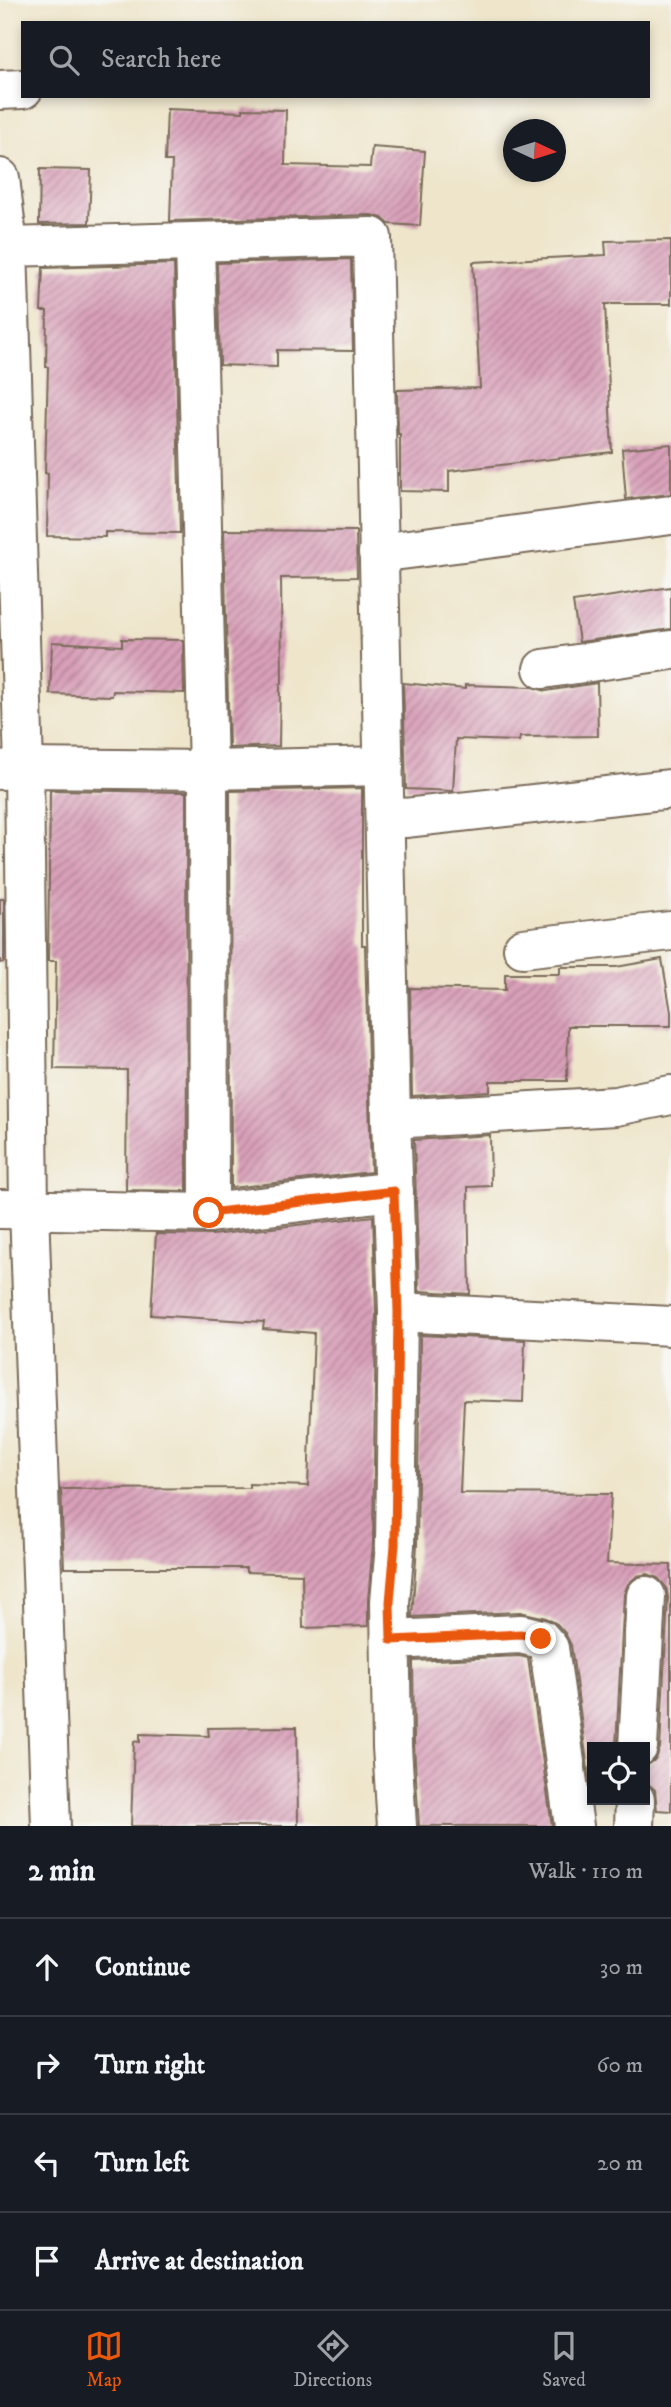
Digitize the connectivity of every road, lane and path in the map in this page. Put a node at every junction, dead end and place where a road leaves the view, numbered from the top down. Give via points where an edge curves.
1 (21, 89) edge
2 (0, 90) edge
3 (0, 178) edge
4 (195, 242) junction
5 (8, 247) junction
6 (671, 514) edge
7 (378, 554) junction
8 (671, 650) edge
9 (543, 669) dead end
10 (384, 766) junction
11 (12, 769) edge
12 (208, 770) junction
13 (671, 789) edge
14 (385, 816) junction
15 (671, 931) edge
16 (523, 948) dead end
17 (671, 1095) edge
18 (391, 1119) junction
19 (394, 1191) junction
20 (15, 1209) edge
21 (209, 1213) junction
22 (398, 1312) junction
23 (671, 1326) edge
24 (646, 1596) dead end
25 (391, 1640) junction
26 (638, 1742) edge
27 (635, 1805) edge
28 (51, 1826) edge
29 (397, 1826) edge
30 (574, 1826) edge
31 (634, 1826) edge

1 - 2 street
3 - 5 street
4 - 5 street
4 - 7 street via 372,237
4 - 12 street
5 - 11 street
6 - 7 street
7 - 10 street
8 - 9 street
10 - 12 street
10 - 14 street
11 - 12 street
11 - 20 street
12 - 21 street
13 - 14 street via 405,818
14 - 18 street
15 - 16 street
17 - 18 street via 616,1106
18 - 19 street
19 - 21 street
19 - 22 street
20 - 21 street
20 - 28 street
22 - 23 street
22 - 25 street
24 - 26 street
25 - 29 street
25 - 30 street via 521,1634 541,1639 549,1648
27 - 31 street

